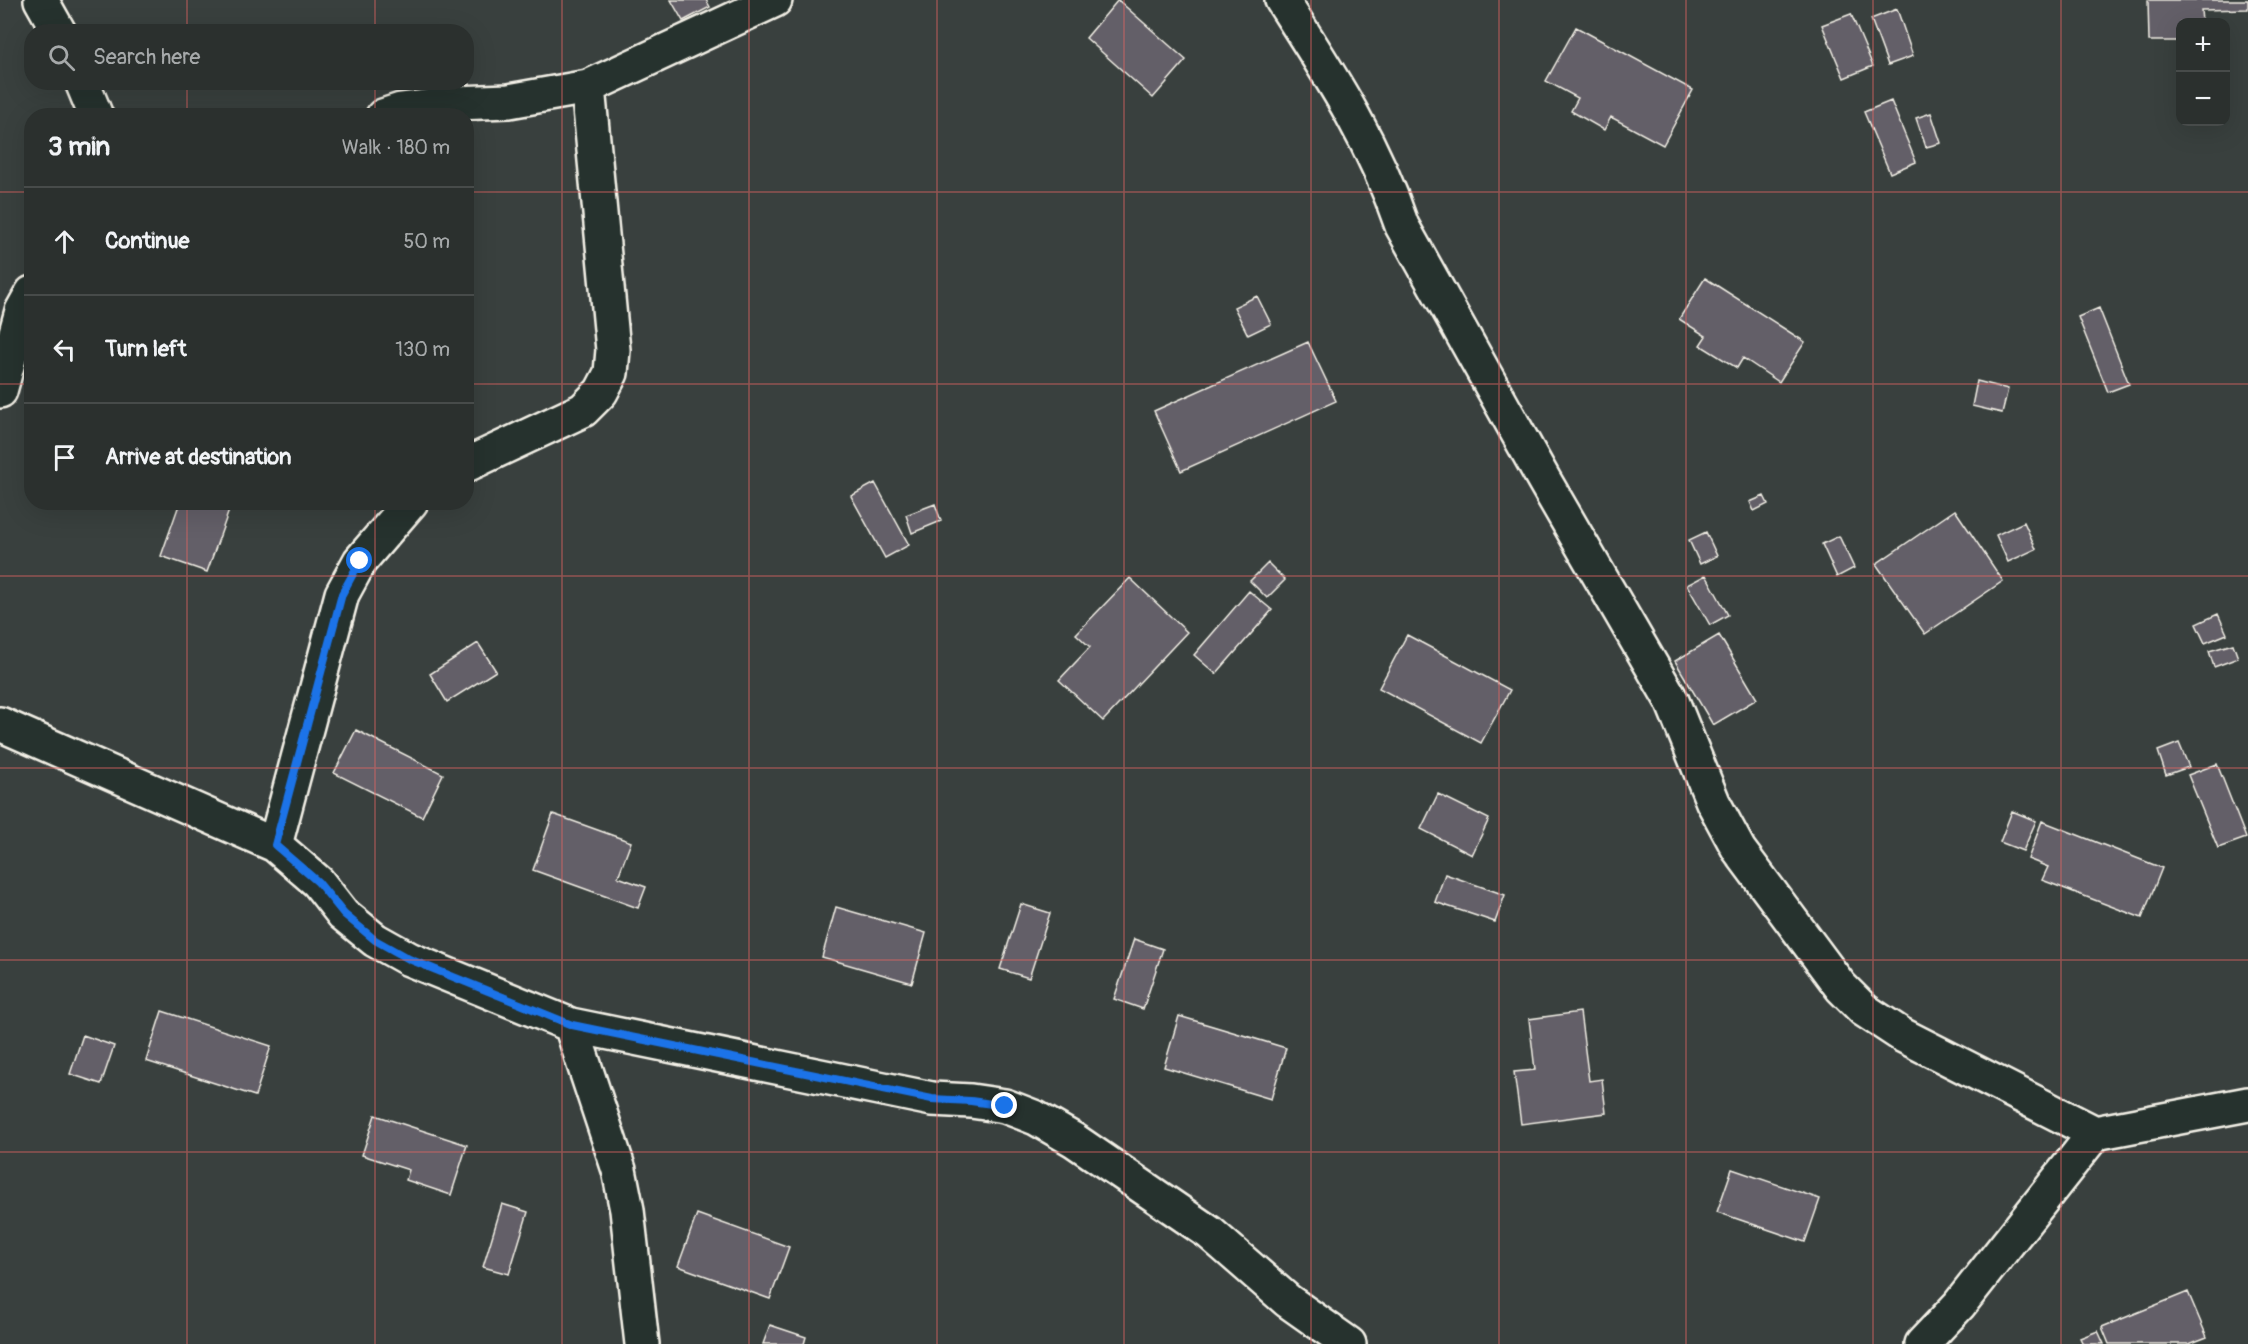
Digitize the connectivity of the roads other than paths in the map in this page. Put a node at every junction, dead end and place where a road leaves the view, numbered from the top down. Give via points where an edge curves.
1 (41, 0) edge
2 (775, 0) edge
3 (1282, 0) edge
4 (54, 24) edge
5 (588, 87) junction
6 (85, 90) edge
7 (93, 108) edge
8 (419, 108) edge
9 (24, 307) edge
10 (0, 391) edge
11 (474, 461) edge
12 (404, 510) edge
13 (0, 724) edge
14 (275, 845) junction
15 (572, 1025) junction
16 (2248, 1104) edge
17 (2095, 1133) junction
18 (642, 1344) edge
19 (1349, 1344) edge
20 (1922, 1344) edge

1 - 4 street
2 - 5 street
3 - 17 street via 1347,102 1389,188 1402,226 1672,701 1713,802 1739,850 1841,987 1864,1010 1902,1035
5 - 8 street via 509,101
5 - 11 street via 612,338 611,373 601,392 583,410
6 - 7 street
9 - 10 street
12 - 14 street via 360,561 342,594
13 - 14 street
14 - 15 street via 375,940 409,959
15 - 18 street via 619,1170
15 - 19 street via 932,1099 1005,1106 1036,1118 1210,1233 1288,1301
16 - 17 street
17 - 20 street via 1959,1305

